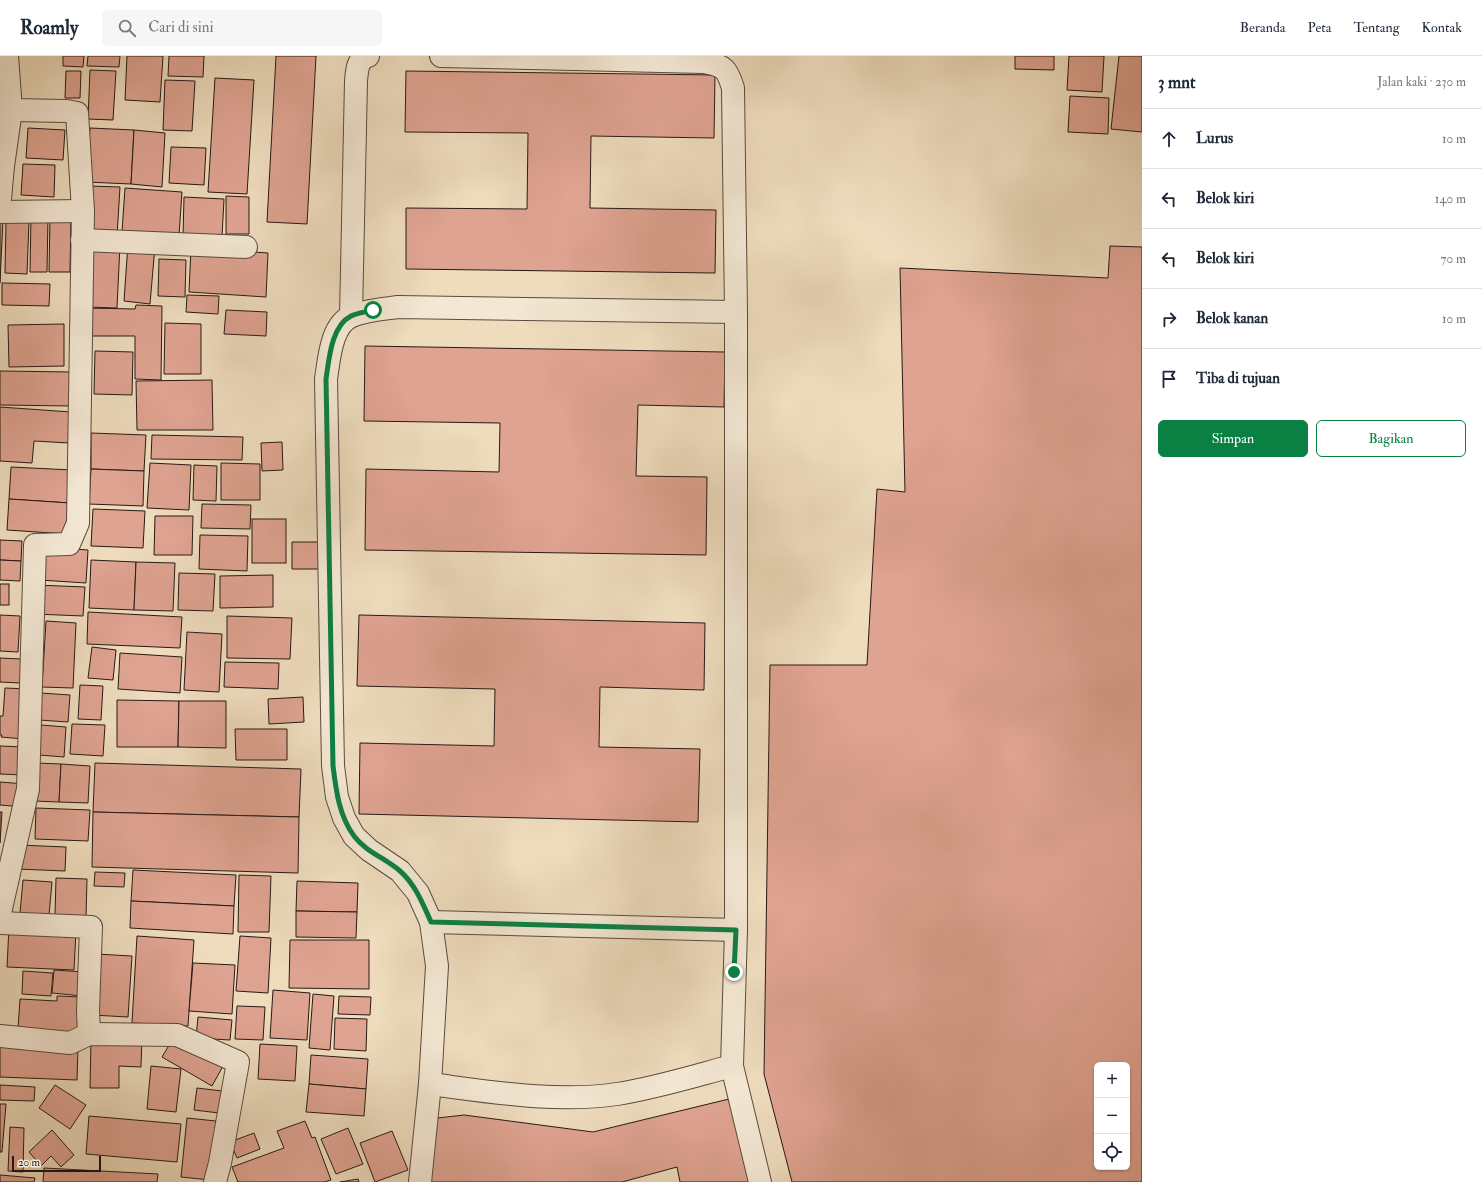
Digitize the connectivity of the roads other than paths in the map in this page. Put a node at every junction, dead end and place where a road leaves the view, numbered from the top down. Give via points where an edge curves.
1 (7, 56) edge
2 (368, 56) edge
3 (442, 56) edge
4 (11, 110) junction
5 (0, 199) edge
6 (83, 211) junction
7 (0, 212) edge
8 (82, 240) junction
9 (246, 247) dead end
10 (736, 312) junction
11 (351, 316) junction
12 (0, 913) edge
13 (431, 922) junction
14 (0, 924) edge
15 (736, 930) junction
16 (89, 1034) junction
17 (0, 1036) edge
18 (732, 1066) junction
19 (430, 1084) junction
20 (215, 1182) edge
21 (420, 1182) edge
22 (760, 1182) edge

1 - 4 street
2 - 11 street via 363,58 358,66 356,81
3 - 10 street via 718,64 728,73 733,88
4 - 5 street
4 - 6 street via 67,111 77,114
6 - 7 street
6 - 8 street
8 - 9 street
8 - 12 street via 78,523 69,544 35,545 28,789
10 - 11 street via 398,307
10 - 15 street
11 - 13 street via 338,327 326,379 333,766 337,797 354,836 369,850 400,871 418,893
13 - 15 street
13 - 19 street via 437,966
14 - 16 street via 91,927
15 - 18 street
16 - 17 street via 70,1043
16 - 20 street via 177,1035 238,1062
18 - 19 street via 656,1086 576,1097 534,1096
18 - 22 street
19 - 21 street

